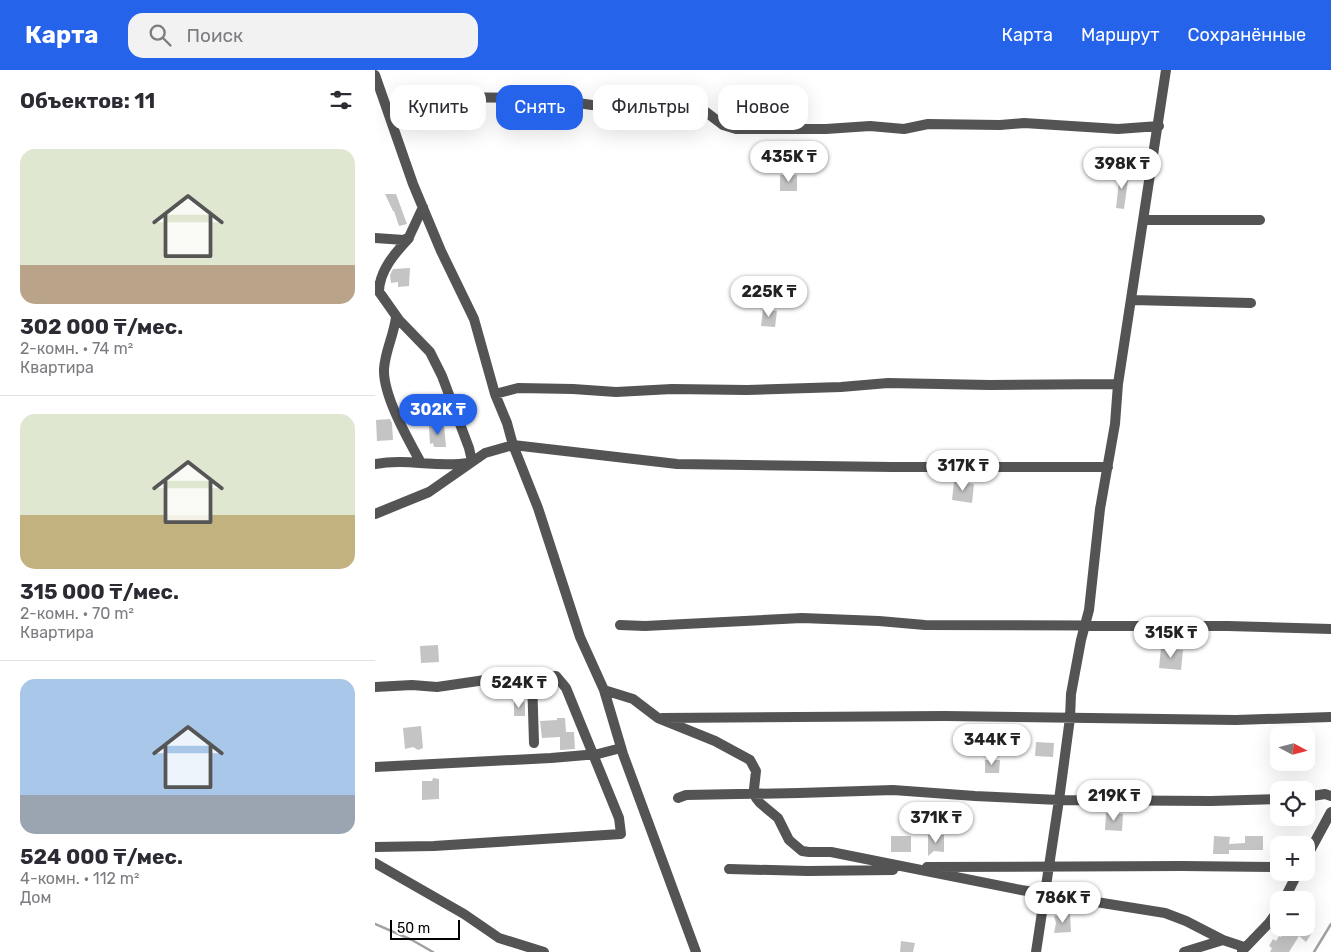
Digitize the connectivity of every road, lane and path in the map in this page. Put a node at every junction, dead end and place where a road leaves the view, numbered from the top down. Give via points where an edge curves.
1 (1166, 70) edge
2 (376, 78) edge
3 (387, 109) junction
4 (1159, 126) junction
5 (423, 207) junction
6 (1143, 220) junction
7 (1260, 220) dead end
8 (409, 237) junction
9 (375, 238) edge
10 (377, 289) edge
11 (1132, 300) junction
12 (1251, 302) dead end
13 (396, 317) junction
14 (386, 356) junction
15 (375, 367) edge
16 (1118, 384) junction
17 (495, 394) junction
18 (513, 444) junction
19 (472, 462) junction
20 (421, 463) junction
21 (375, 464) edge
22 (1108, 466) junction
23 (375, 514) edge
24 (620, 625) dead end
25 (1086, 626) junction
26 (1331, 629) edge
27 (532, 678) junction
28 (375, 687) edge
29 (604, 690) junction
30 (1331, 717) edge
31 (658, 718) junction
32 (1070, 718) junction
33 (534, 743) dead end
34 (621, 748) junction
35 (593, 754) junction
36 (375, 768) edge
37 (755, 794) junction
38 (1315, 796) edge
39 (1331, 796) edge
40 (678, 798) dead end
41 (1270, 799) edge
42 (1059, 800) junction
43 (1331, 812) edge
44 (1315, 841) edge
45 (375, 847) edge
46 (375, 863) edge
47 (1270, 867) edge
48 (1049, 868) junction
49 (729, 869) dead end
50 (914, 869) junction
51 (1045, 894) junction
52 (1270, 921) edge
53 (1223, 940) junction
54 (1243, 950) edge
55 (544, 952) edge
56 (696, 952) edge
57 (1036, 952) edge
58 (1183, 952) edge

1 - 4 street
2 - 3 street
3 - 4 street via 441,97 499,96 706,112 723,125 736,129 1024,123 1118,129
3 - 5 street
4 - 6 street
5 - 8 street
5 - 17 street via 474,319
6 - 7 street
6 - 11 street
8 - 9 street via 404,240
8 - 10 street via 395,253
10 - 13 street
11 - 12 street
11 - 16 street
13 - 14 street
13 - 19 street via 430,352 442,376
14 - 15 street
14 - 20 street via 384,372 388,394
16 - 17 street via 888,383 616,392 518,388
16 - 22 street
17 - 18 street
18 - 19 street via 485,452
18 - 22 street via 677,464
18 - 29 street via 538,508 580,638
19 - 20 street
19 - 23 street via 429,492
20 - 21 street via 393,461
22 - 25 street
24 - 25 street via 802,618 925,625
25 - 26 street
25 - 32 street via 1072,686
27 - 28 street via 437,687
27 - 33 street
27 - 35 street via 557,676 566,688
29 - 31 street via 633,699
29 - 34 street
30 - 32 street via 1236,720
31 - 32 street
31 - 37 street via 715,741 749,760 756,771
32 - 42 street
34 - 35 street
34 - 56 street
35 - 36 street
35 - 45 street via 619,818 621,834
37 - 40 street via 686,795
37 - 42 street via 893,790
37 - 50 street via 760,804 778,818 789,840 802,851 831,852
38 - 39 street
41 - 42 street
42 - 48 street
43 - 44 street
46 - 55 street via 499,938
47 - 48 street
48 - 50 street
48 - 51 street
49 - 50 street
50 - 51 street
51 - 53 street via 1165,913
51 - 57 street
52 - 54 street
53 - 54 street
53 - 58 street

